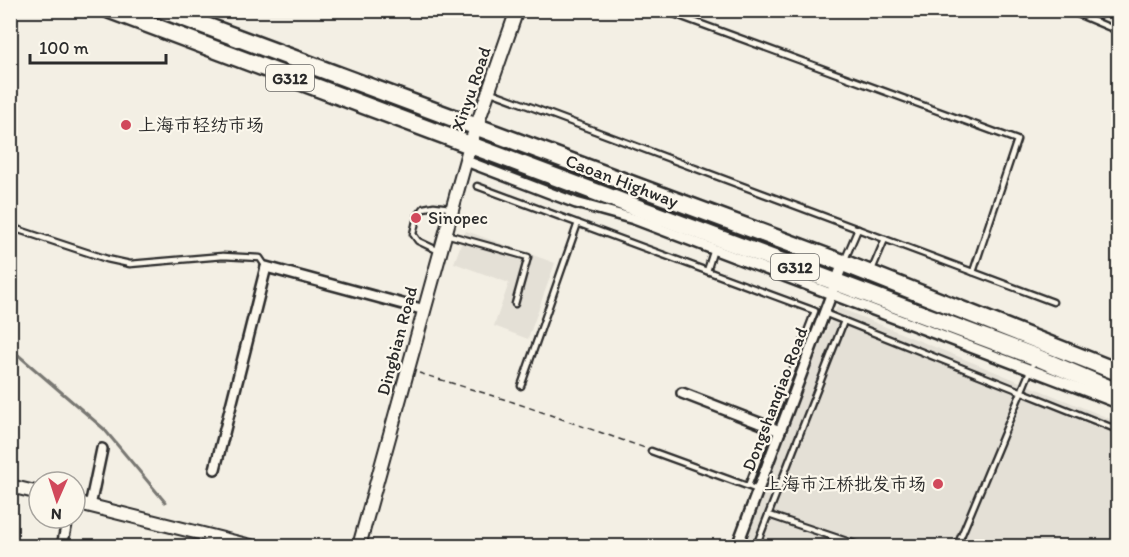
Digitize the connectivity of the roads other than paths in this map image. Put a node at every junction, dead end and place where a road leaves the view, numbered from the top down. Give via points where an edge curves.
1 (110, 10) edge
2 (163, 10) edge
3 (517, 10) edge
4 (663, 10) edge
5 (1068, 10) edge
6 (1119, 31) edge
7 (489, 91) junction
8 (476, 127) junction
9 (470, 145) junction
10 (466, 161) junction
11 (477, 186) dead end
12 (452, 209) junction
13 (578, 224) junction
14 (10, 227) edge
15 (858, 229) junction
16 (446, 234) junction
17 (885, 239) junction
18 (716, 244) junction
19 (441, 252) junction
20 (843, 263) junction
21 (266, 267) junction
22 (707, 271) junction
23 (973, 272) junction
24 (870, 274) junction
25 (834, 288) junction
26 (1053, 302) dead end
27 (515, 304) dead end
28 (425, 309) junction
29 (820, 312) junction
30 (844, 321) junction
31 (1033, 362) junction
32 (1119, 372) edge
33 (521, 386) dead end
34 (1021, 390) junction
35 (1119, 392) edge
36 (682, 393) dead end
37 (1119, 403) edge
38 (771, 427) junction
39 (1119, 430) edge
40 (780, 431) junction
41 (102, 450) dead end
42 (651, 451) road end
43 (215, 469) dead end
44 (10, 486) edge
45 (748, 486) junction
46 (27, 490) edge
47 (758, 490) junction
48 (87, 505) edge
49 (90, 506) junction
50 (769, 515) junction
51 (65, 530) edge
52 (62, 546) edge
53 (251, 546) edge
54 (359, 546) edge
55 (737, 546) edge
56 (756, 546) edge
57 (861, 546) edge
58 (957, 546) edge

1 - 9 highway, Caoan Highway / G312
2 - 8 highway, Caoan Highway / G312
3 - 7 street, Xinyu Road
4 - 23 lane via 1017,140
5 - 6 lane
7 - 8 street, Xinyu Road
7 - 15 lane
8 - 9 street, Xinyu Road
8 - 20 highway, Caoan Highway / G312
9 - 10 street, Dingbian Road
9 - 18 highway, Caoan Highway / G312
10 - 12 street, Dingbian Road
10 - 18 street via 576,202
11 - 13 lane
12 - 16 street, Dingbian Road
12 - 19 lane via 424,208 415,225 413,234 418,241
13 - 22 lane
13 - 33 lane
14 - 21 lane via 130,264 223,256 260,258
15 - 17 lane
15 - 20 lane
16 - 19 street, Dingbian Road
16 - 27 lane via 528,257
17 - 23 lane
17 - 24 lane
18 - 22 lane
18 - 25 highway, Caoan Highway / G312
19 - 28 street, Dingbian Road
20 - 24 highway, Caoan Highway / G312
20 - 25 street, Dongshanqiao Road
21 - 28 street
21 - 43 street
22 - 29 lane
23 - 26 lane
24 - 32 highway, Caoan Highway / G312
25 - 29 street, Dongshanqiao Road
25 - 31 highway, Caoan Highway / G312
28 - 54 street, Dingbian Road
29 - 30 lane
29 - 38 lane
29 - 40 street, Dongshanqiao Road
30 - 34 lane
30 - 50 lane
31 - 34 lane
31 - 35 highway, Caoan Highway / G312
31 - 37 street
34 - 39 lane
34 - 58 lane
36 - 38 street
38 - 40 street
38 - 45 lane
40 - 47 street, Dongshanqiao Road
41 - 49 street
42 - 45 lane
44 - 46 street
45 - 47 lane
47 - 55 street, Dongshanqiao Road
48 - 49 street
49 - 53 street
50 - 56 lane
50 - 57 lane
51 - 52 street

